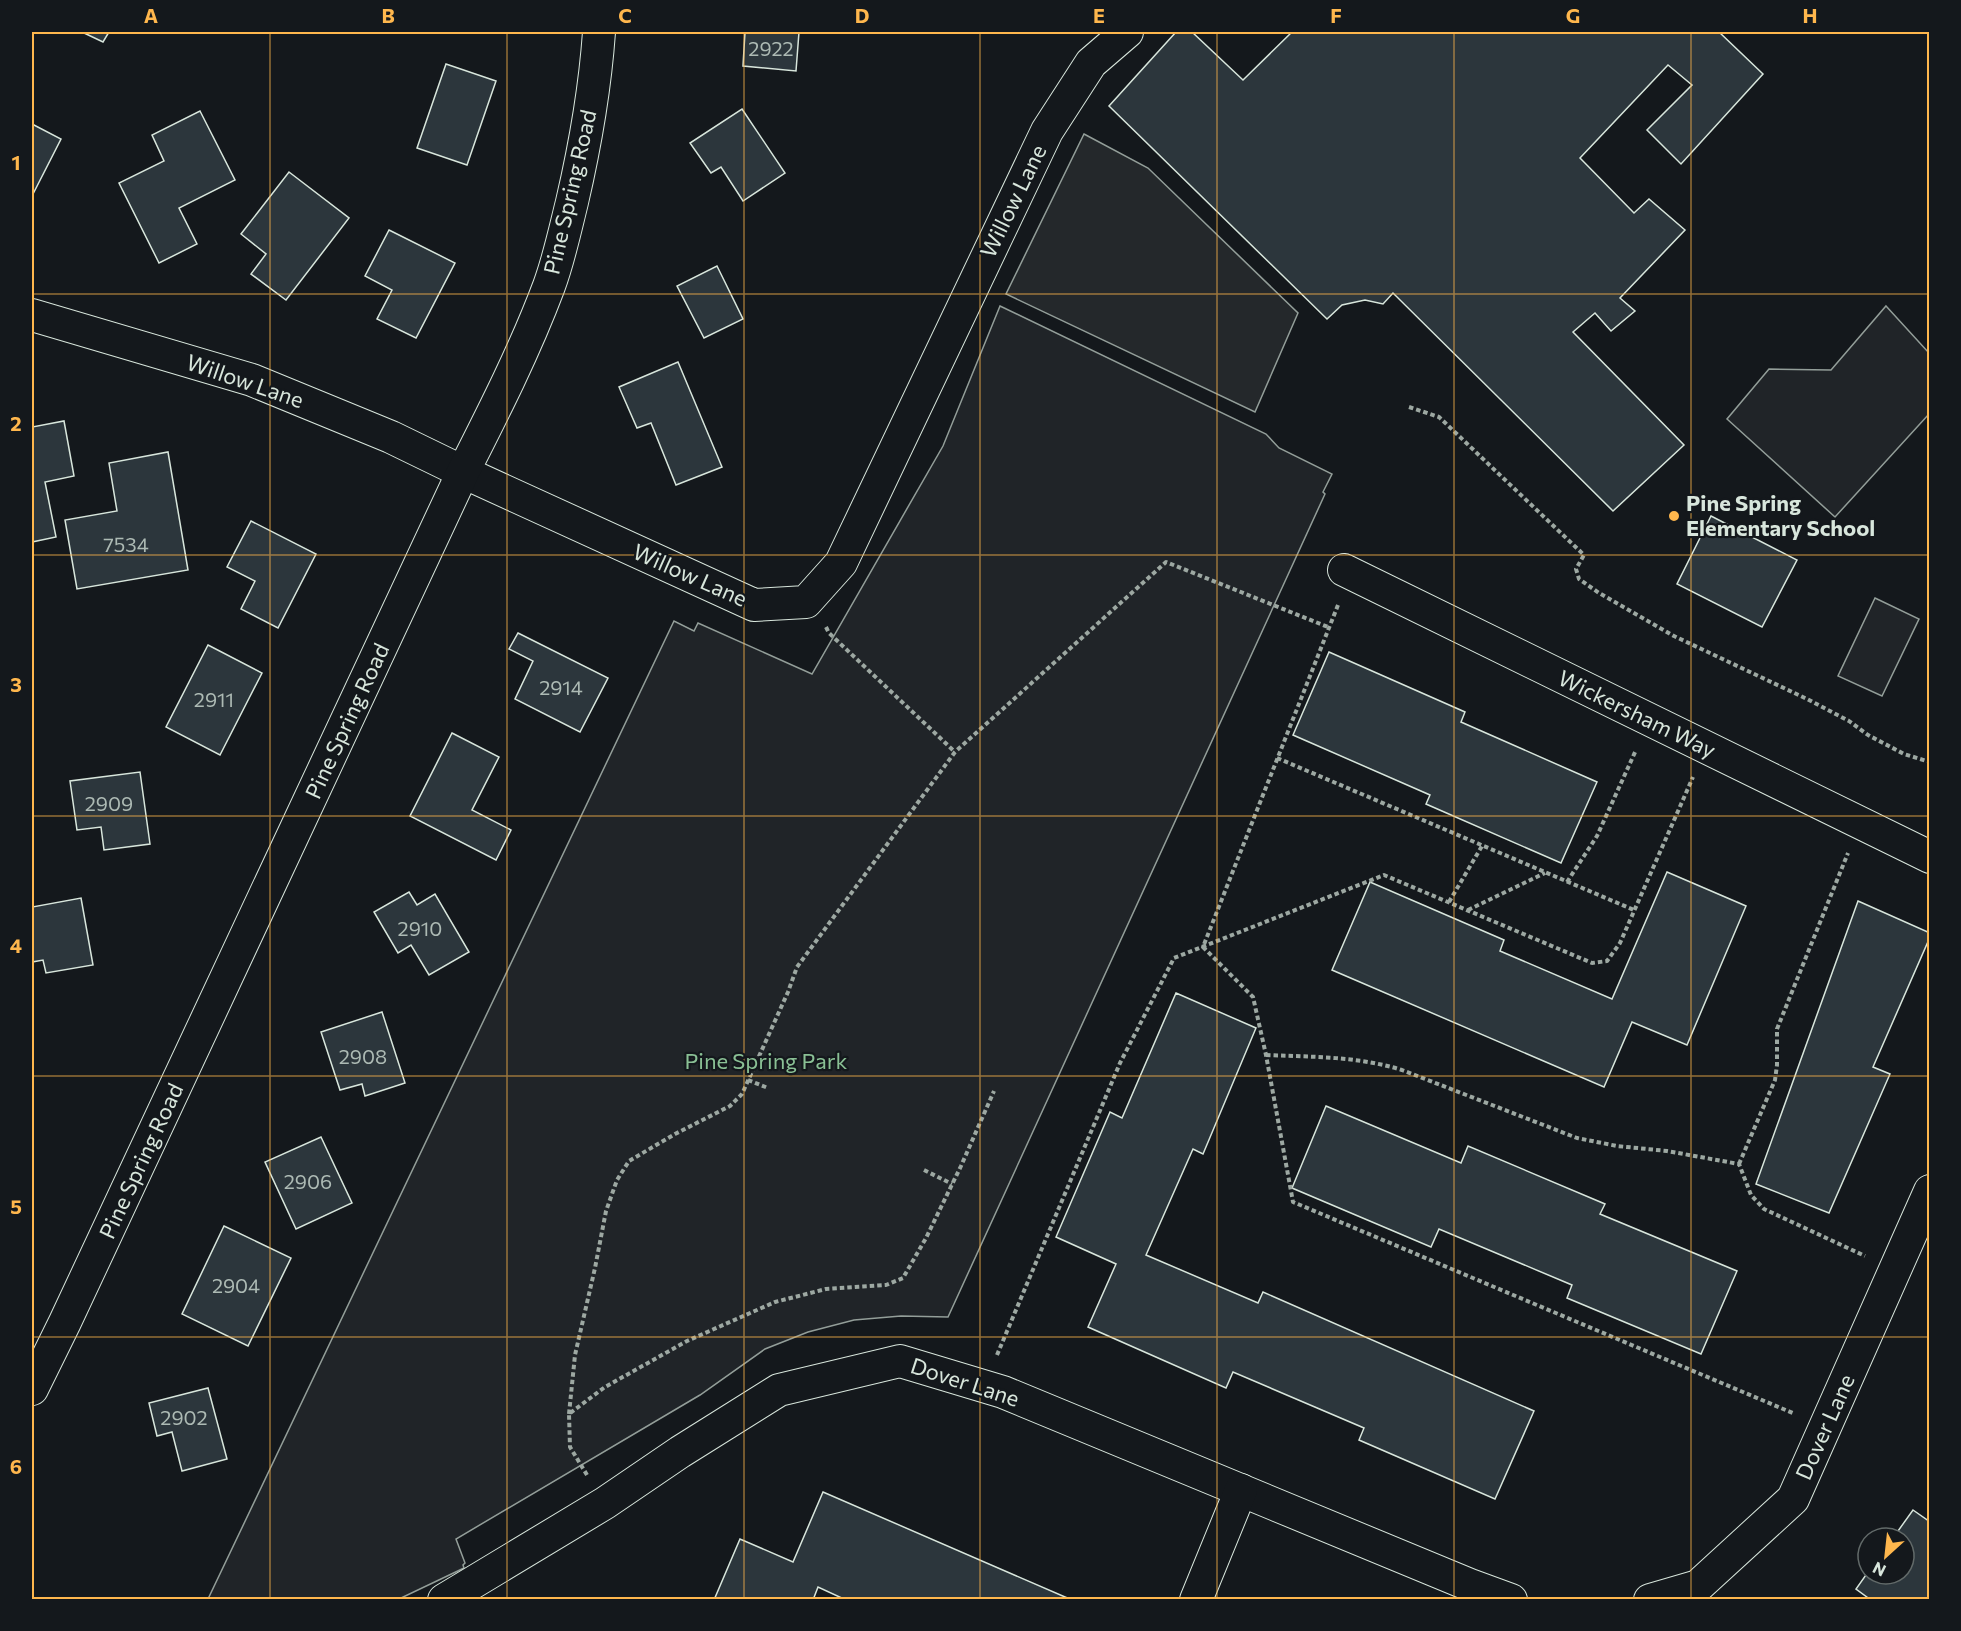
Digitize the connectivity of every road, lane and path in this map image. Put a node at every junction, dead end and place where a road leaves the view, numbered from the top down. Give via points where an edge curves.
1 (599, 32) edge
2 (1127, 32) edge
3 (32, 315) edge
4 (1409, 407) dead end
5 (463, 472) junction
6 (1348, 572) joint
7 (806, 602) junction
8 (1328, 627) junction
9 (1650, 720) junction
10 (1706, 748) junction
11 (955, 752) junction
12 (1277, 758) junction
13 (1929, 762) edge
14 (1861, 824) junction
15 (1482, 846) junction
16 (1929, 857) edge
17 (1546, 873) junction
18 (1567, 882) junction
19 (1449, 902) junction
20 (1468, 910) junction
21 (1634, 910) junction
22 (1203, 947) junction
23 (1266, 1055) junction
24 (748, 1080) junction
25 (768, 1089) dead end
26 (994, 1090) dead end
27 (1739, 1164) junction
28 (924, 1170) dead end
29 (952, 1184) junction
30 (1929, 1191) edge
31 (1894, 1271) junction
32 (985, 1386) junction
33 (32, 1389) edge
34 (569, 1414) junction
35 (1824, 1428) junction
36 (1241, 1490) junction
37 (605, 1503) junction
38 (444, 1599) edge
39 (1196, 1599) edge
40 (1511, 1599) edge
41 (1650, 1599) edge

1 - 5 street, Pine Spring Road via 583,154 563,242 514,368
2 - 7 street, Willow Lane via 1091,63 1047,131 841,563
3 - 5 street, Willow Lane via 252,380 391,436
4 - 13 path via 1439,417 1584,555 1576,568 1579,579 1599,593 1674,636 1849,721 1904,754
5 - 7 street, Willow Lane via 753,605
5 - 33 street, Pine Spring Road
6 - 8 path
6 - 9 street, Wickersham Way
7 - 11 path via 821,614 829,633
8 - 11 path via 1166,562
8 - 12 path
9 - 10 street, Wickersham Way
9 - 18 path via 1605,819
10 - 14 street, Wickersham Way
10 - 21 path
11 - 24 path via 797,967
12 - 15 path
12 - 22 path
14 - 16 street, Wickersham Way
14 - 27 path via 1777,1029 1775,1080
15 - 17 path
15 - 19 path
17 - 18 path
17 - 20 path
18 - 21 path
19 - 20 path
19 - 22 path via 1384,875
20 - 21 path via 1592,963 1607,961 1620,943
22 - 23 path via 1252,997
22 - 32 path via 1174,958 1120,1063
23 - 27 path via 1378,1062 1577,1137
23 - 35 path via 1293,1202
24 - 25 path
24 - 34 path via 742,1094 730,1106 628,1161 617,1180 606,1211 575,1355
26 - 29 path
27 - 31 path via 1751,1195 1764,1209
28 - 29 path
29 - 34 path via 903,1278 886,1285 826,1289 775,1302 687,1341 605,1387
30 - 31 street, Dover Lane
31 - 35 street, Dover Lane
32 - 36 street, Dover Lane
32 - 37 street, Dover Lane via 900,1361 779,1390
34 - 37 path via 570,1447
35 - 41 street, Dover Lane via 1793,1499 1698,1586
36 - 39 street
36 - 40 street, Dover Lane
37 - 38 street, Dover Lane

